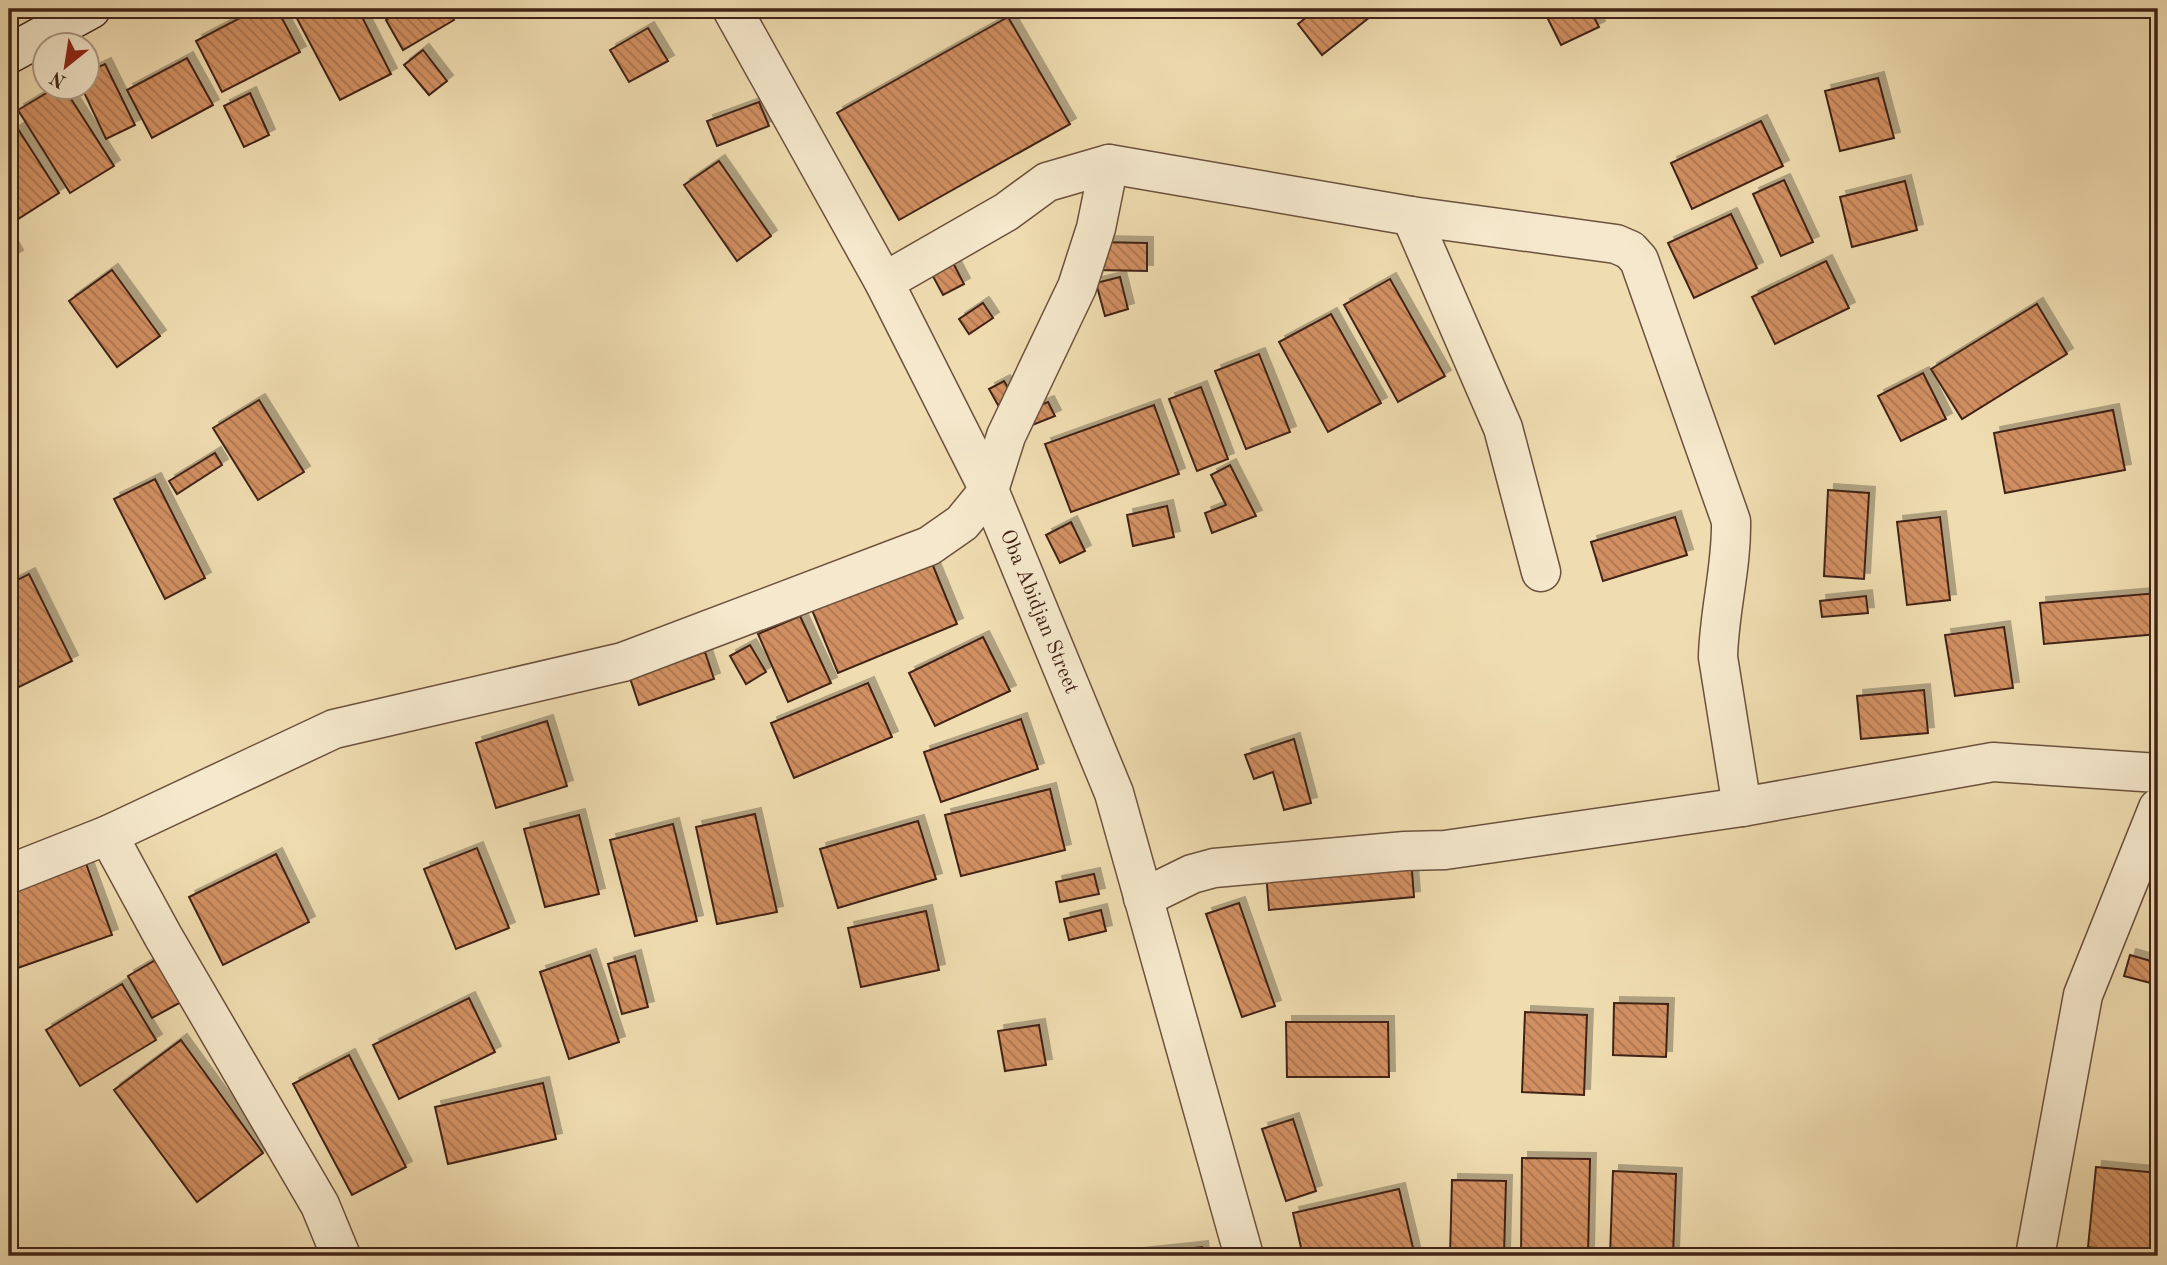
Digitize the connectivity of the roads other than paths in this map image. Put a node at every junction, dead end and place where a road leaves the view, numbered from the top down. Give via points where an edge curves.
1 (91, 9) edge
2 (732, 9) edge
3 (9, 54) edge
4 (1109, 164) junction
5 (1411, 216) junction
6 (884, 282) junction
7 (989, 489) junction
8 (1542, 572) dead end
9 (2158, 773) edge
10 (1742, 807) junction
11 (2158, 808) edge
12 (108, 835) junction
13 (9, 874) edge
14 (2145, 883) edge
15 (1143, 898) junction
16 (341, 1256) edge
17 (1244, 1256) edge
18 (2035, 1256) edge

1 - 3 street
2 - 6 street, Oba Abidjan Street
4 - 5 street
4 - 6 street via 1047,182 1006,212
4 - 7 street via 1096,228 1077,287 1006,436
5 - 8 street via 1503,428
5 - 10 street via 1616,244 1639,260 1731,521 1718,657
6 - 7 street, Oba Abidjan Street
7 - 12 street via 962,523 929,546 623,662 334,729
7 - 15 street, Oba Abidjan Street via 1114,793
9 - 10 street via 1993,762
10 - 15 street via 1445,850 1214,867
11 - 14 street
12 - 13 street
12 - 16 street via 320,1205
14 - 18 street via 2083,995
15 - 17 street, Oba Abidjan Street

